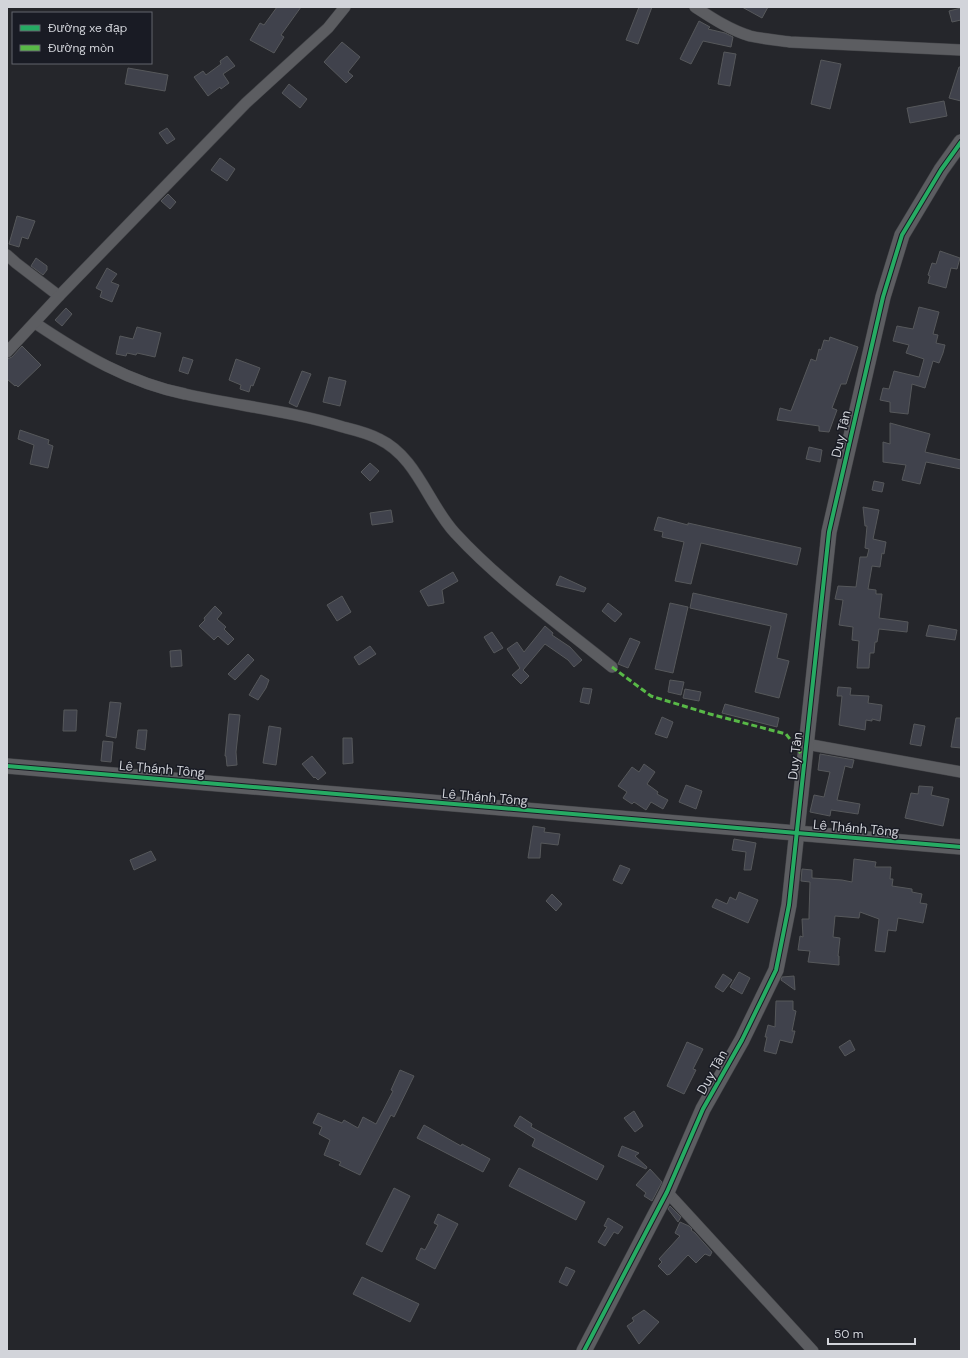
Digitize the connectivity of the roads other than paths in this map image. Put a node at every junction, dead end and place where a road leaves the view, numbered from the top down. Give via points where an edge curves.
1 (345, 7) edge
2 (695, 7) edge
3 (961, 50) edge
4 (961, 142) edge
5 (7, 255) edge
6 (59, 296) junction
7 (34, 324) junction
8 (7, 352) edge
9 (612, 667) dead end
10 (806, 744) junction
11 (7, 766) edge
12 (961, 772) edge
13 (796, 833) junction
14 (961, 847) edge
15 (667, 1192) junction
16 (584, 1351) edge
17 (813, 1351) edge

1 - 6 street via 328,28 246,103
2 - 3 street via 724,25 762,39
4 - 10 street, Duy Tân via 902,235 883,297 829,532
5 - 6 street
6 - 7 street
7 - 8 street
7 - 9 street via 90,358 155,386 320,420 381,439 397,451 411,467 455,533 539,609
10 - 12 street
10 - 13 street, Duy Tân
11 - 13 street, Lê Thánh Tông
13 - 14 street, Lê Thánh Tông
13 - 15 street, Duy Tân via 789,905 776,970 742,1040 703,1108
15 - 16 street, Duy Tân
15 - 17 street

